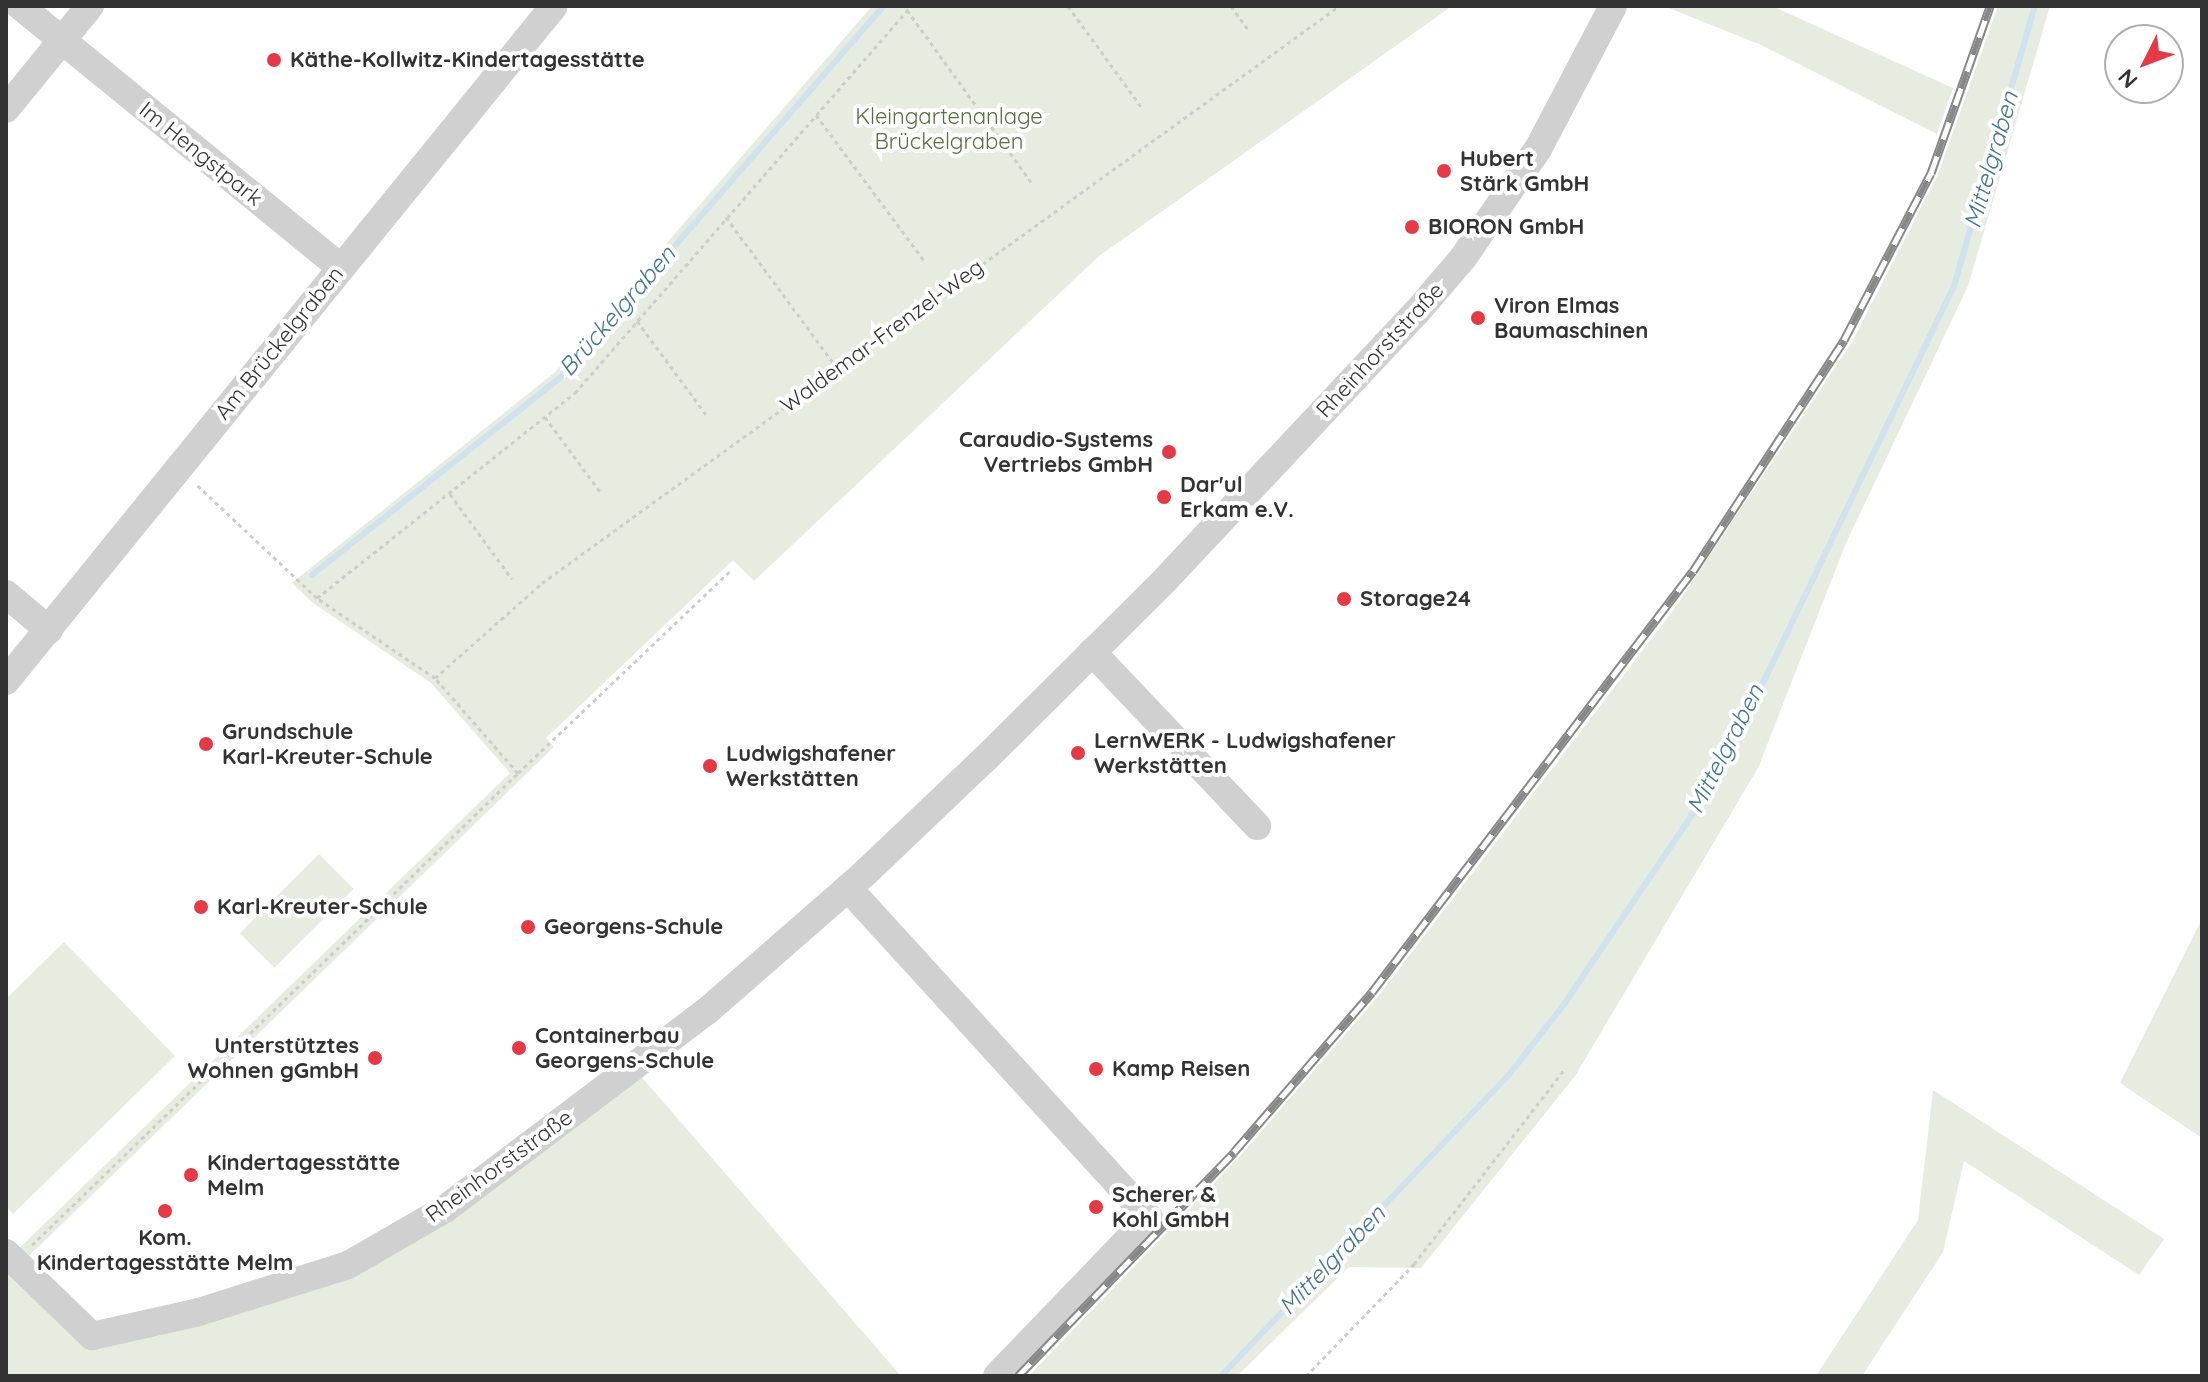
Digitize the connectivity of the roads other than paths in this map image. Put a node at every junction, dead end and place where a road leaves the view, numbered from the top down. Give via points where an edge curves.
1 (20, 6) edge
2 (90, 6) edge
3 (554, 6) edge
4 (1613, 6) edge
5 (62, 41) junction
6 (6, 109) edge
7 (340, 267) junction
8 (6, 594) edge
9 (49, 630) junction
10 (1092, 652) junction
11 (6, 681) edge
12 (1257, 826) dead end
13 (848, 888) junction
14 (10, 1258) edge
15 (997, 1376) edge

1 - 5 street, Im Hengstpark
2 - 5 street
3 - 7 street, Am Brückelgraben
4 - 10 street, Rheinhorststraße via 1569,97 1463,258
5 - 6 street
5 - 7 street, Im Hengstpark
7 - 9 street, Am Brückelgraben
8 - 9 street
9 - 11 street, Am Brückelgraben
10 - 12 street
10 - 13 street, Rheinhorststraße
13 - 14 street, Rheinhorststraße via 722,999 445,1209 348,1265 199,1312 92,1336
13 - 15 street via 1149,1218

